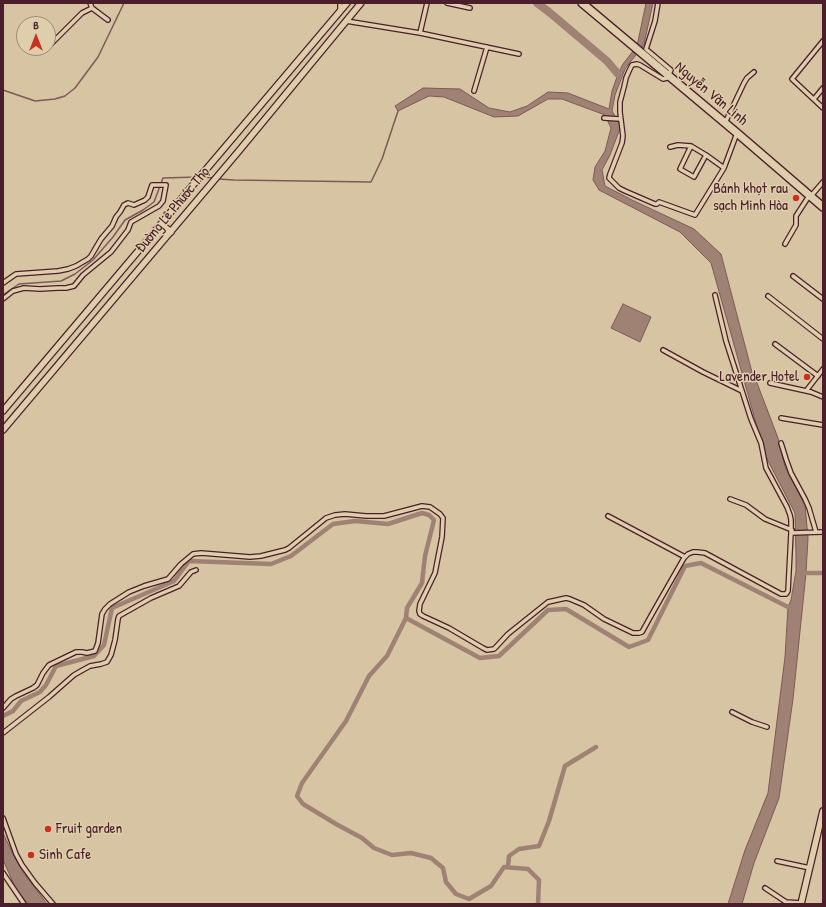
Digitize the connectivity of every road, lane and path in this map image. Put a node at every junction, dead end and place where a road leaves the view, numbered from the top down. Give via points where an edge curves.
1 (90, 3) edge
2 (340, 3) edge
3 (347, 3) edge
4 (360, 3) edge
5 (427, 3) edge
6 (447, 3) edge
7 (582, 3) edge
8 (658, 3) edge
9 (92, 8) junction
10 (470, 8) dead end
11 (340, 11) junction
12 (108, 20) dead end
13 (346, 21) junction
14 (324, 31) junction
15 (420, 33) junction
16 (331, 38) junction
17 (56, 39) edge
18 (823, 41) edge
19 (487, 47) junction
20 (519, 54) dead end
21 (754, 72) dead end
22 (669, 76) junction
23 (823, 88) edge
24 (474, 91) dead end
25 (814, 99) junction
26 (823, 108) edge
27 (604, 118) dead end
28 (619, 119) junction
29 (725, 123) junction
30 (737, 133) junction
31 (670, 146) dead end
32 (690, 146) junction
33 (706, 155) junction
34 (724, 168) junction
35 (823, 182) edge
36 (810, 195) junction
37 (823, 206) edge
38 (161, 224) junction
39 (171, 232) junction
40 (785, 244) dead end
41 (793, 276) dead end
42 (3, 284) edge
43 (715, 295) dead end
44 (768, 296) dead end
45 (3, 299) edge
46 (823, 299) edge
47 (823, 339) edge
48 (774, 344) dead end
49 (663, 350) dead end
50 (823, 369) edge
51 (818, 376) junction
52 (770, 383) dead end
53 (742, 391) junction
54 (806, 391) junction
55 (823, 397) edge
56 (3, 411) edge
57 (781, 418) dead end
58 (823, 425) edge
59 (3, 430) edge
60 (781, 443) dead end
61 (730, 499) dead end
62 (608, 516) dead end
63 (792, 532) junction
64 (814, 532) junction
65 (823, 532) edge
66 (685, 557) junction
67 (196, 570) dead end
68 (3, 708) edge
69 (732, 712) dead end
70 (767, 727) dead end
71 (3, 733) edge
72 (823, 811) edge
73 (3, 818) edge
74 (777, 861) dead end
75 (810, 868) junction
76 (3, 873) edge
77 (765, 888) dead end
78 (22, 904) edge
79 (53, 904) edge
80 (801, 904) edge

1 - 9 street
2 - 11 street
3 - 11 street, Đường Lê Phước Thọ
4 - 13 street, Đường Lê Phước Thọ
5 - 15 street
6 - 10 street
7 - 22 highway, Nguyễn Văn Linh
8 - 22 street via 646,49 671,70
9 - 12 street
9 - 17 street via 82,13
11 - 14 street, Đường Lê Phước Thọ
13 - 15 street
13 - 16 street, Đường Lê Phước Thọ
14 - 16 street
14 - 38 street, Đường Lê Phước Thọ
15 - 19 street
16 - 39 street, Đường Lê Phước Thọ
18 - 25 street via 792,79
19 - 20 street
19 - 24 street
21 - 29 street via 744,83
22 - 28 street via 663,79 640,65 632,65 620,102
22 - 29 highway, Nguyễn Văn Linh
23 - 25 street
25 - 26 street
27 - 28 street
28 - 34 street via 623,130 622,143 610,178 625,191 656,204 659,202 695,215
29 - 30 highway, Nguyễn Văn Linh
30 - 34 street
30 - 36 highway, Nguyễn Văn Linh
31 - 32 street
32 - 33 street
32 - 33 street via 680,169 694,177
33 - 34 street
35 - 36 street
36 - 37 highway, Nguyễn Văn Linh
36 - 40 street via 796,216 795,228
38 - 39 street
38 - 56 street, Đường Lê Phước Thọ
39 - 59 street, Đường Lê Phước Thọ
41 - 46 street
42 - 45 street via 16,274 68,269 88,259 112,226 124,204 134,205 142,202 148,197 152,185 166,185 163,201 159,206 131,222 111,252 75,285 66,288 24,288
43 - 53 street
44 - 47 street
48 - 51 street
49 - 53 street
50 - 51 street
51 - 54 street
52 - 54 street
53 - 63 street via 761,443 768,472 790,515
54 - 55 street
57 - 58 street
60 - 64 street via 790,473 805,499
61 - 63 street
62 - 66 street
63 - 64 street
63 - 66 street via 786,594 705,553 693,552
64 - 65 street
66 - 68 street via 640,633 633,633 604,619 584,605 566,598 548,602 490,650 420,614 420,604 436,573 442,537 442,516 430,507 422,506 384,516 330,516 289,548 270,554 250,557 193,554 168,579 130,592 110,604 102,614 95,651 76,652 49,665 37,685 11,699
67 - 71 street via 179,586 119,616 115,640 107,662 74,675
69 - 70 street
72 - 75 street
73 - 79 street via 22,865
74 - 75 street
75 - 80 street
76 - 78 street
77 - 80 street via 786,902

